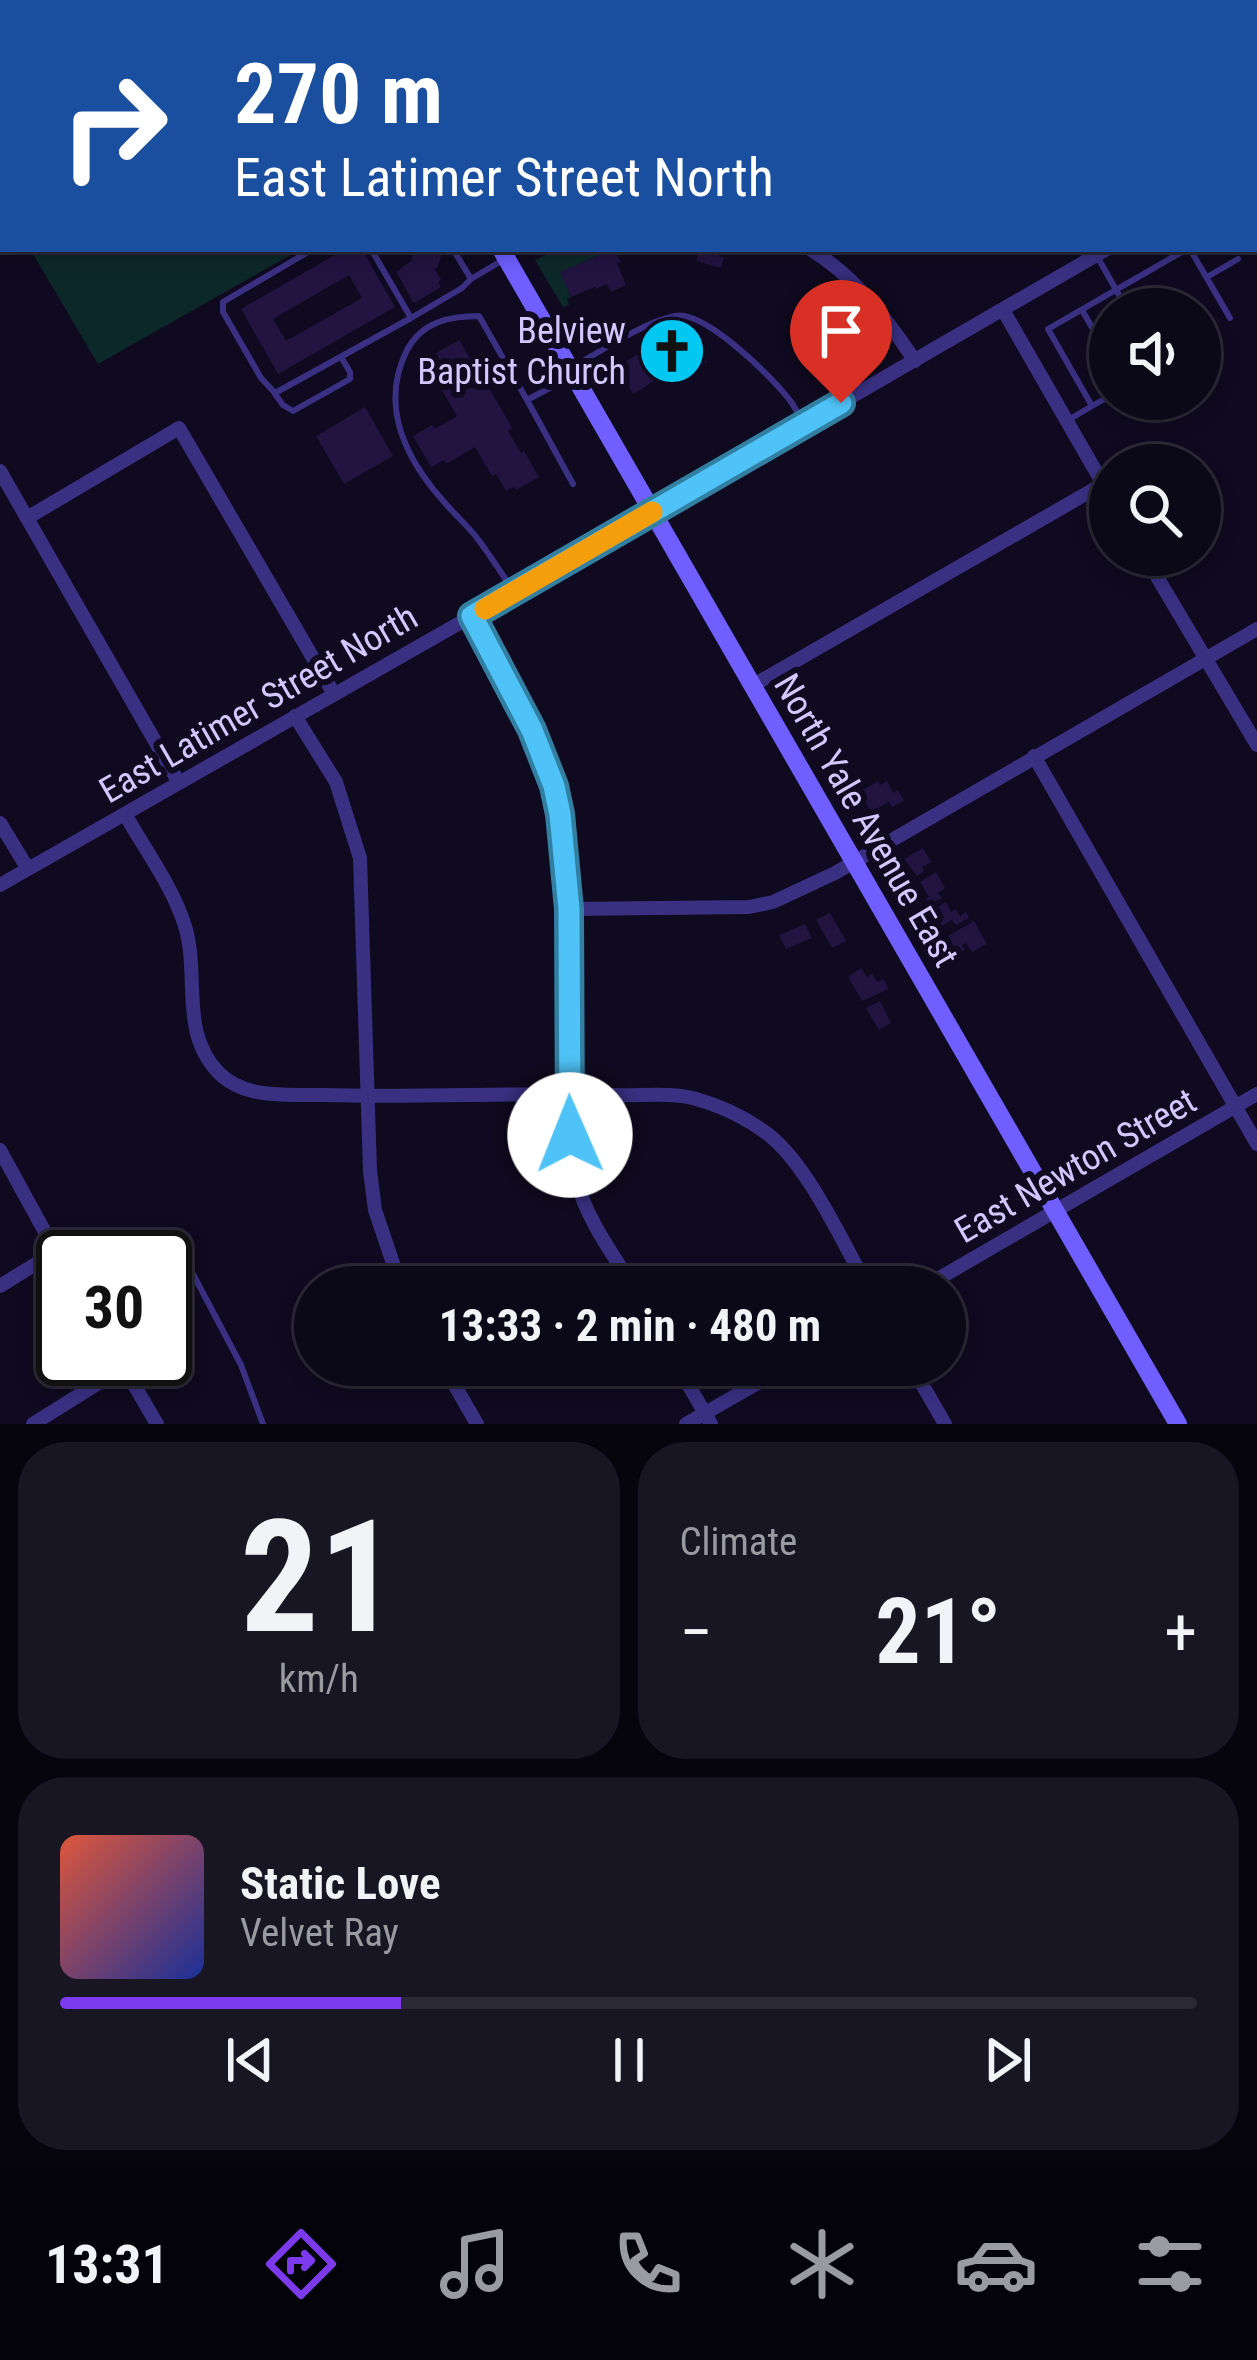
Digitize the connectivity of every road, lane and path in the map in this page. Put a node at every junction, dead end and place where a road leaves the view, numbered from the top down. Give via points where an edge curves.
1 (308, 252) edge
2 (373, 252) edge
3 (455, 252) edge
4 (508, 252) edge
5 (814, 252) edge
6 (1184, 252) edge
7 (1191, 252) edge
8 (1094, 253) edge
9 (1238, 259) dead end
10 (1207, 277) junction
11 (471, 279) junction
12 (1115, 288) edge
13 (1120, 288) edge
14 (1089, 306) edge
15 (1003, 310) junction
16 (1082, 310) junction
17 (411, 318) junction
18 (1230, 318) dead end
19 (1089, 322) edge
20 (341, 357) junction
21 (915, 361) junction
22 (571, 372) junction
23 (274, 393) junction
24 (527, 400) junction
25 (1089, 401) edge
26 (1089, 408) edge
27 (1067, 421) junction
28 (804, 424) junction
29 (1089, 460) edge
30 (0, 471) edge
31 (572, 484) dead end
32 (1089, 499) edge
33 (651, 512) junction
34 (27, 518) junction
35 (1156, 576) edge
36 (514, 592) junction
37 (472, 616) junction
38 (1257, 628) edge
39 (1207, 657) junction
40 (752, 686) junction
41 (334, 694) junction
42 (295, 716) junction
43 (1257, 745) edge
44 (1034, 756) junction
45 (178, 783) junction
46 (125, 814) junction
47 (0, 823) edge
48 (853, 862) junction
49 (28, 869) junction
50 (0, 885) edge
51 (569, 909) junction
52 (569, 1094) junction
53 (1257, 1094) edge
54 (368, 1097) junction
55 (1236, 1106) junction
56 (1257, 1144) edge
57 (0, 1150) edge
58 (1056, 1211) junction
59 (43, 1230) edge
60 (394, 1266) edge
61 (621, 1266) edge
62 (856, 1266) edge
63 (960, 1266) edge
64 (36, 1270) edge
65 (192, 1272) edge
66 (0, 1286) edge
67 (88, 1386) edge
68 (135, 1386) edge
69 (455, 1386) edge
70 (689, 1386) edge
71 (758, 1386) edge
72 (923, 1386) edge
73 (708, 1419) edge
74 (33, 1424) edge
75 (157, 1424) edge
76 (262, 1424) edge
77 (477, 1424) edge
78 (686, 1424) edge
79 (944, 1424) edge
80 (1178, 1424) edge

1 - 23 lane via 223,302
2 - 17 lane
3 - 11 lane
4 - 11 lane
4 - 22 main road, North Yale Avenue East
5 - 21 street via 868,297
6 - 13 lane
7 - 10 lane
8 - 12 lane
8 - 15 street, East Latimer Street North
9 - 10 lane
10 - 18 lane
11 - 17 lane
14 - 16 lane
15 - 21 street, East Latimer Street North
15 - 27 street
16 - 19 lane
16 - 25 lane via 1048,329
17 - 20 lane
20 - 23 lane
20 - 23 lane via 350,380 303,407 292,411
21 - 28 street, East Latimer Street North
22 - 24 lane
22 - 28 lane via 633,333 692,317 731,341
22 - 33 main road, North Yale Avenue East
24 - 31 lane
24 - 36 lane via 478,316 415,335 395,388 394,418 428,483
26 - 27 lane
27 - 29 street
28 - 33 street, East Latimer Street North
30 - 34 street
32 - 40 street
33 - 36 street, East Latimer Street North
33 - 40 main road, North Yale Avenue East
34 - 41 street via 179,428
34 - 45 street
35 - 39 street
36 - 37 street, East Latimer Street North
37 - 41 street, East Latimer Street North
37 - 51 street via 554,786
38 - 39 street
39 - 43 street
39 - 44 street
40 - 48 main road, North Yale Avenue East
41 - 42 street, East Latimer Street North
42 - 45 street, East Latimer Street North
42 - 54 street via 336,782 360,858
44 - 48 street
44 - 55 street
45 - 46 street, East Latimer Street North
46 - 49 street, East Latimer Street North
46 - 54 street via 179,908 191,955 193,1021 219,1073 258,1092
47 - 49 street
48 - 51 street via 749,907
48 - 58 main road, North Yale Avenue East
49 - 50 street, East Latimer Street North
51 - 52 street
52 - 54 street
52 - 61 street via 578,1186
52 - 62 street via 692,1097 740,1117 780,1146 808,1181
53 - 55 street, East Newton Street
54 - 60 street via 375,1210
55 - 56 street
55 - 58 street, East Newton Street
57 - 59 street
58 - 63 street, East Newton Street
58 - 80 main road, North Yale Avenue East
64 - 66 street
65 - 76 lane
67 - 74 street
68 - 75 street
69 - 77 street
70 - 73 street
71 - 73 street
72 - 79 street
73 - 78 street

